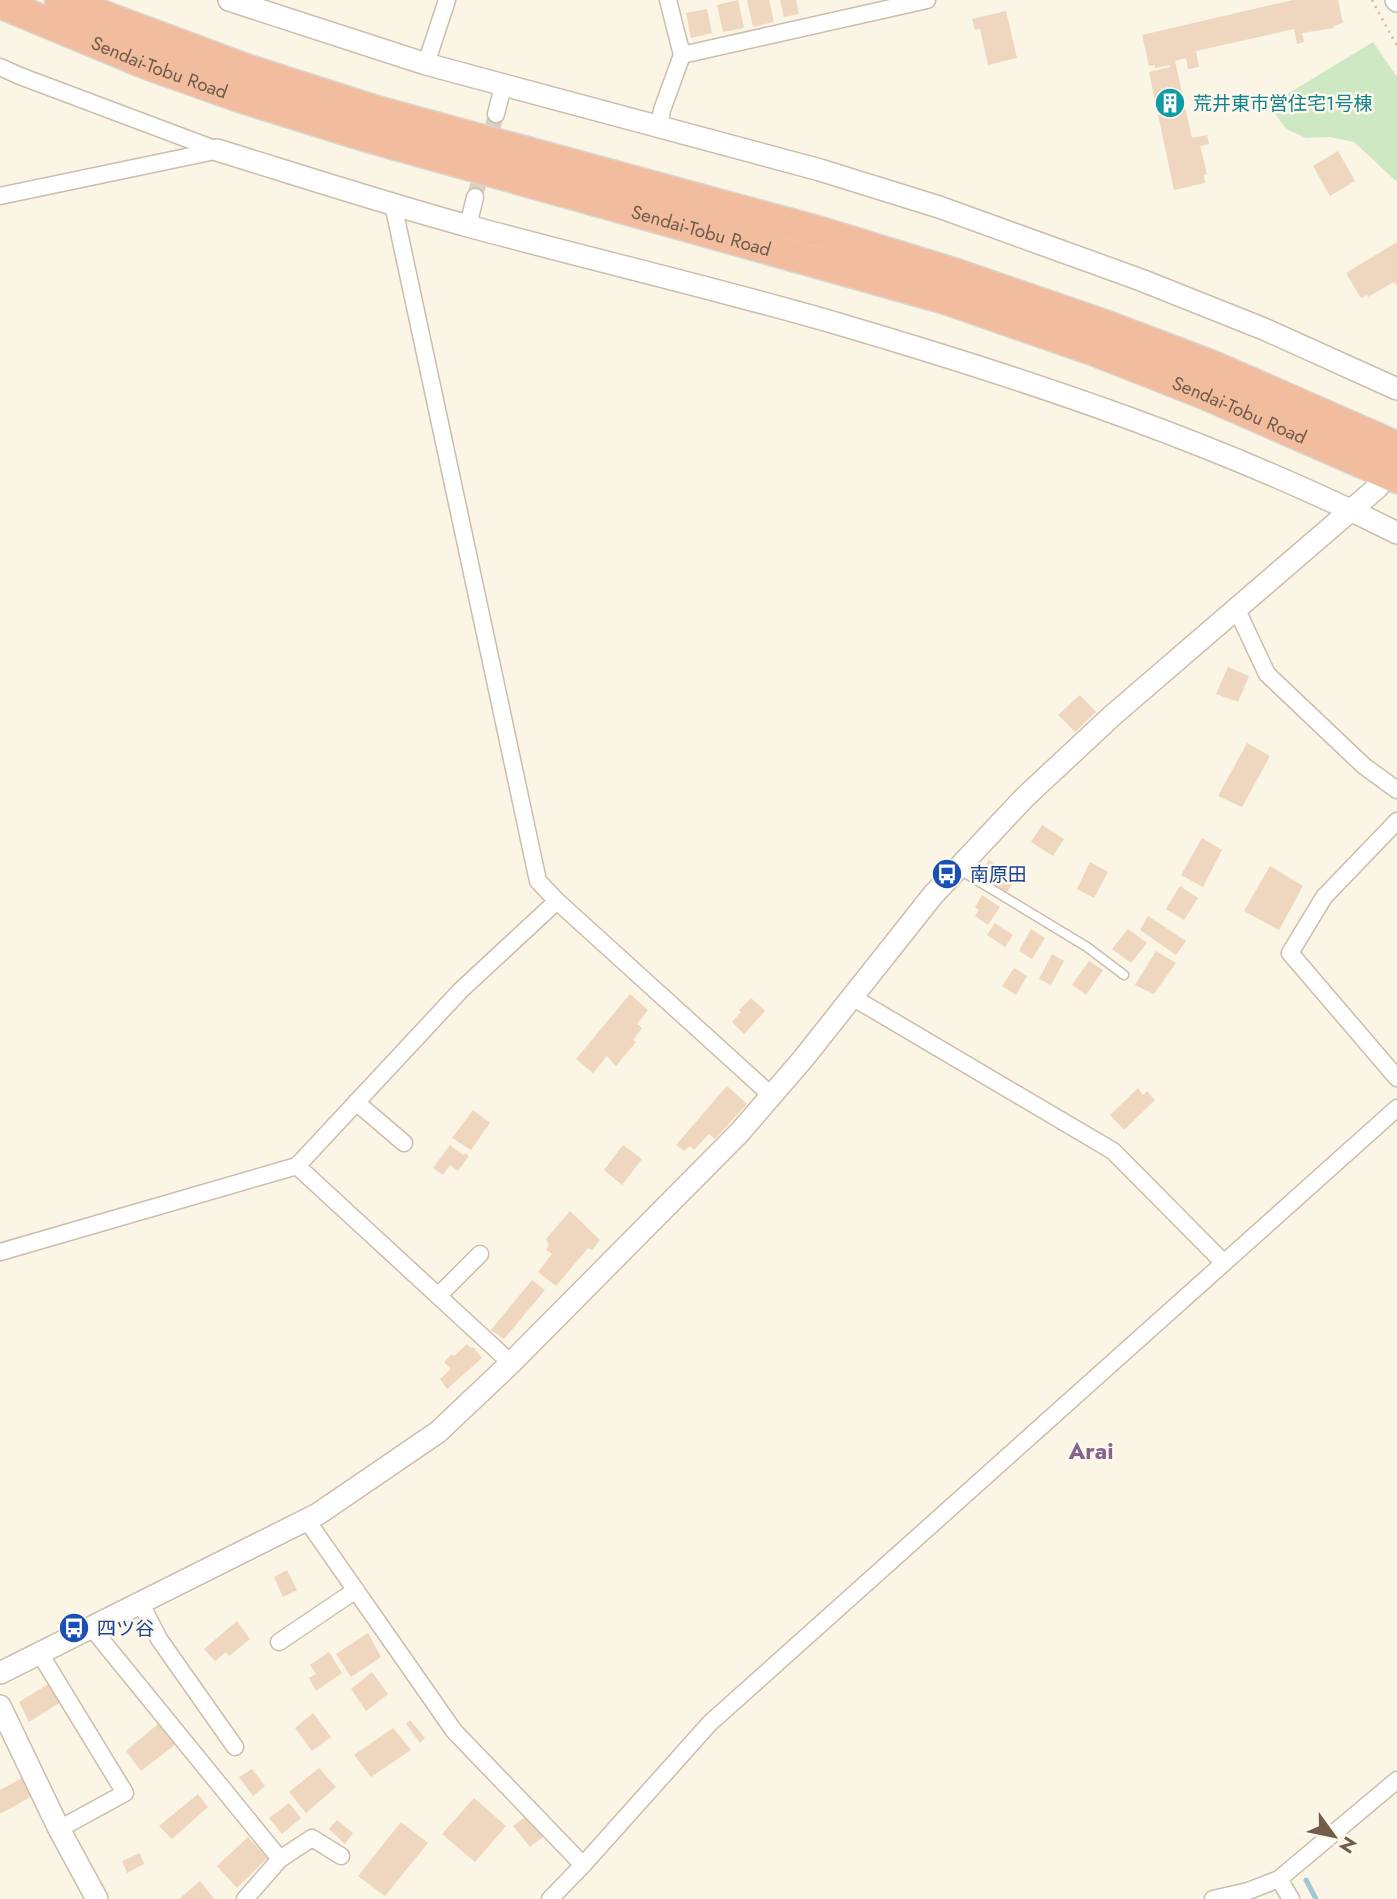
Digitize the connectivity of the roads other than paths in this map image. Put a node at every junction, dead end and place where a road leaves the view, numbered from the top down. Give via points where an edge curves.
1 (60, 0) edge
2 (229, 0) edge
3 (447, 0) edge
4 (668, 0) edge
5 (927, 0) edge
6 (0, 3) edge
7 (682, 55) junction
8 (426, 64) junction
9 (0, 67) edge
10 (503, 86) junction
11 (496, 114) tunnel mouth
12 (659, 127) junction
13 (217, 150) junction
14 (0, 197) edge
15 (475, 197) tunnel mouth
16 (393, 204) junction
17 (468, 226) junction
18 (1397, 389) edge
19 (1397, 447) edge
20 (1388, 482) edge
21 (1352, 510) junction
22 (1397, 533) edge
23 (1237, 610) junction
24 (1397, 790) edge
25 (1397, 821) edge
26 (957, 868) junction
27 (557, 901) junction
28 (1124, 975) dead end
29 (852, 997) junction
30 (1397, 1078) edge
31 (772, 1096) junction
32 (356, 1102) junction
33 (1397, 1108) edge
34 (404, 1143) dead end
35 (297, 1166) junction
36 (0, 1252) edge
37 (480, 1254) dead end
38 (1224, 1263) junction
39 (438, 1296) junction
40 (511, 1363) junction
41 (306, 1519) junction
42 (356, 1590) junction
43 (140, 1602) junction
44 (91, 1627) junction
45 (279, 1642) dead end
46 (39, 1652) junction
47 (0, 1673) edge
48 (0, 1706) edge
49 (234, 1747) dead end
50 (1397, 1780) edge
51 (59, 1829) junction
52 (341, 1856) dead end
53 (280, 1859) junction
54 (583, 1865) junction
55 (1279, 1879) junction
56 (97, 1899) edge
57 (245, 1899) edge
58 (550, 1899) edge
59 (1213, 1899) edge
60 (1291, 1899) edge

1 - 19 highway, Sendai-Tobu Road via 223,61 376,111 953,273 1216,367
2 - 8 street
3 - 8 street
4 - 7 street
5 - 7 street
6 - 20 highway, Sendai-Tobu Road via 240,97 943,298 1205,394
7 - 12 street
8 - 10 street
9 - 13 street
10 - 11 street
10 - 12 street
12 - 18 street via 939,207 1141,280
13 - 14 street
13 - 16 street
15 - 17 street
16 - 17 street
16 - 27 street via 538,881
17 - 21 street via 842,325 1087,402
20 - 21 street
21 - 22 street
21 - 23 street
23 - 24 street via 1267,674 1364,766
23 - 26 street via 1070,754
25 - 30 street via 1324,897 1290,953
26 - 28 lane via 1087,947
26 - 29 street
27 - 31 street
27 - 32 street via 461,990
29 - 31 street
29 - 38 street via 1113,1151
31 - 40 street
32 - 34 street
32 - 35 street
33 - 38 street
35 - 36 street
35 - 39 street
37 - 39 street
38 - 54 street via 710,1723
39 - 40 street
40 - 41 street via 438,1432
41 - 42 street
41 - 43 street
42 - 45 street
42 - 54 street via 454,1731
43 - 44 street
43 - 49 street via 159,1639
44 - 46 street
44 - 53 street
46 - 47 street
46 - 51 street via 125,1793
48 - 51 street
50 - 55 street
51 - 56 street
52 - 53 street via 312,1838
53 - 57 street
54 - 58 street
55 - 59 street
55 - 60 street

